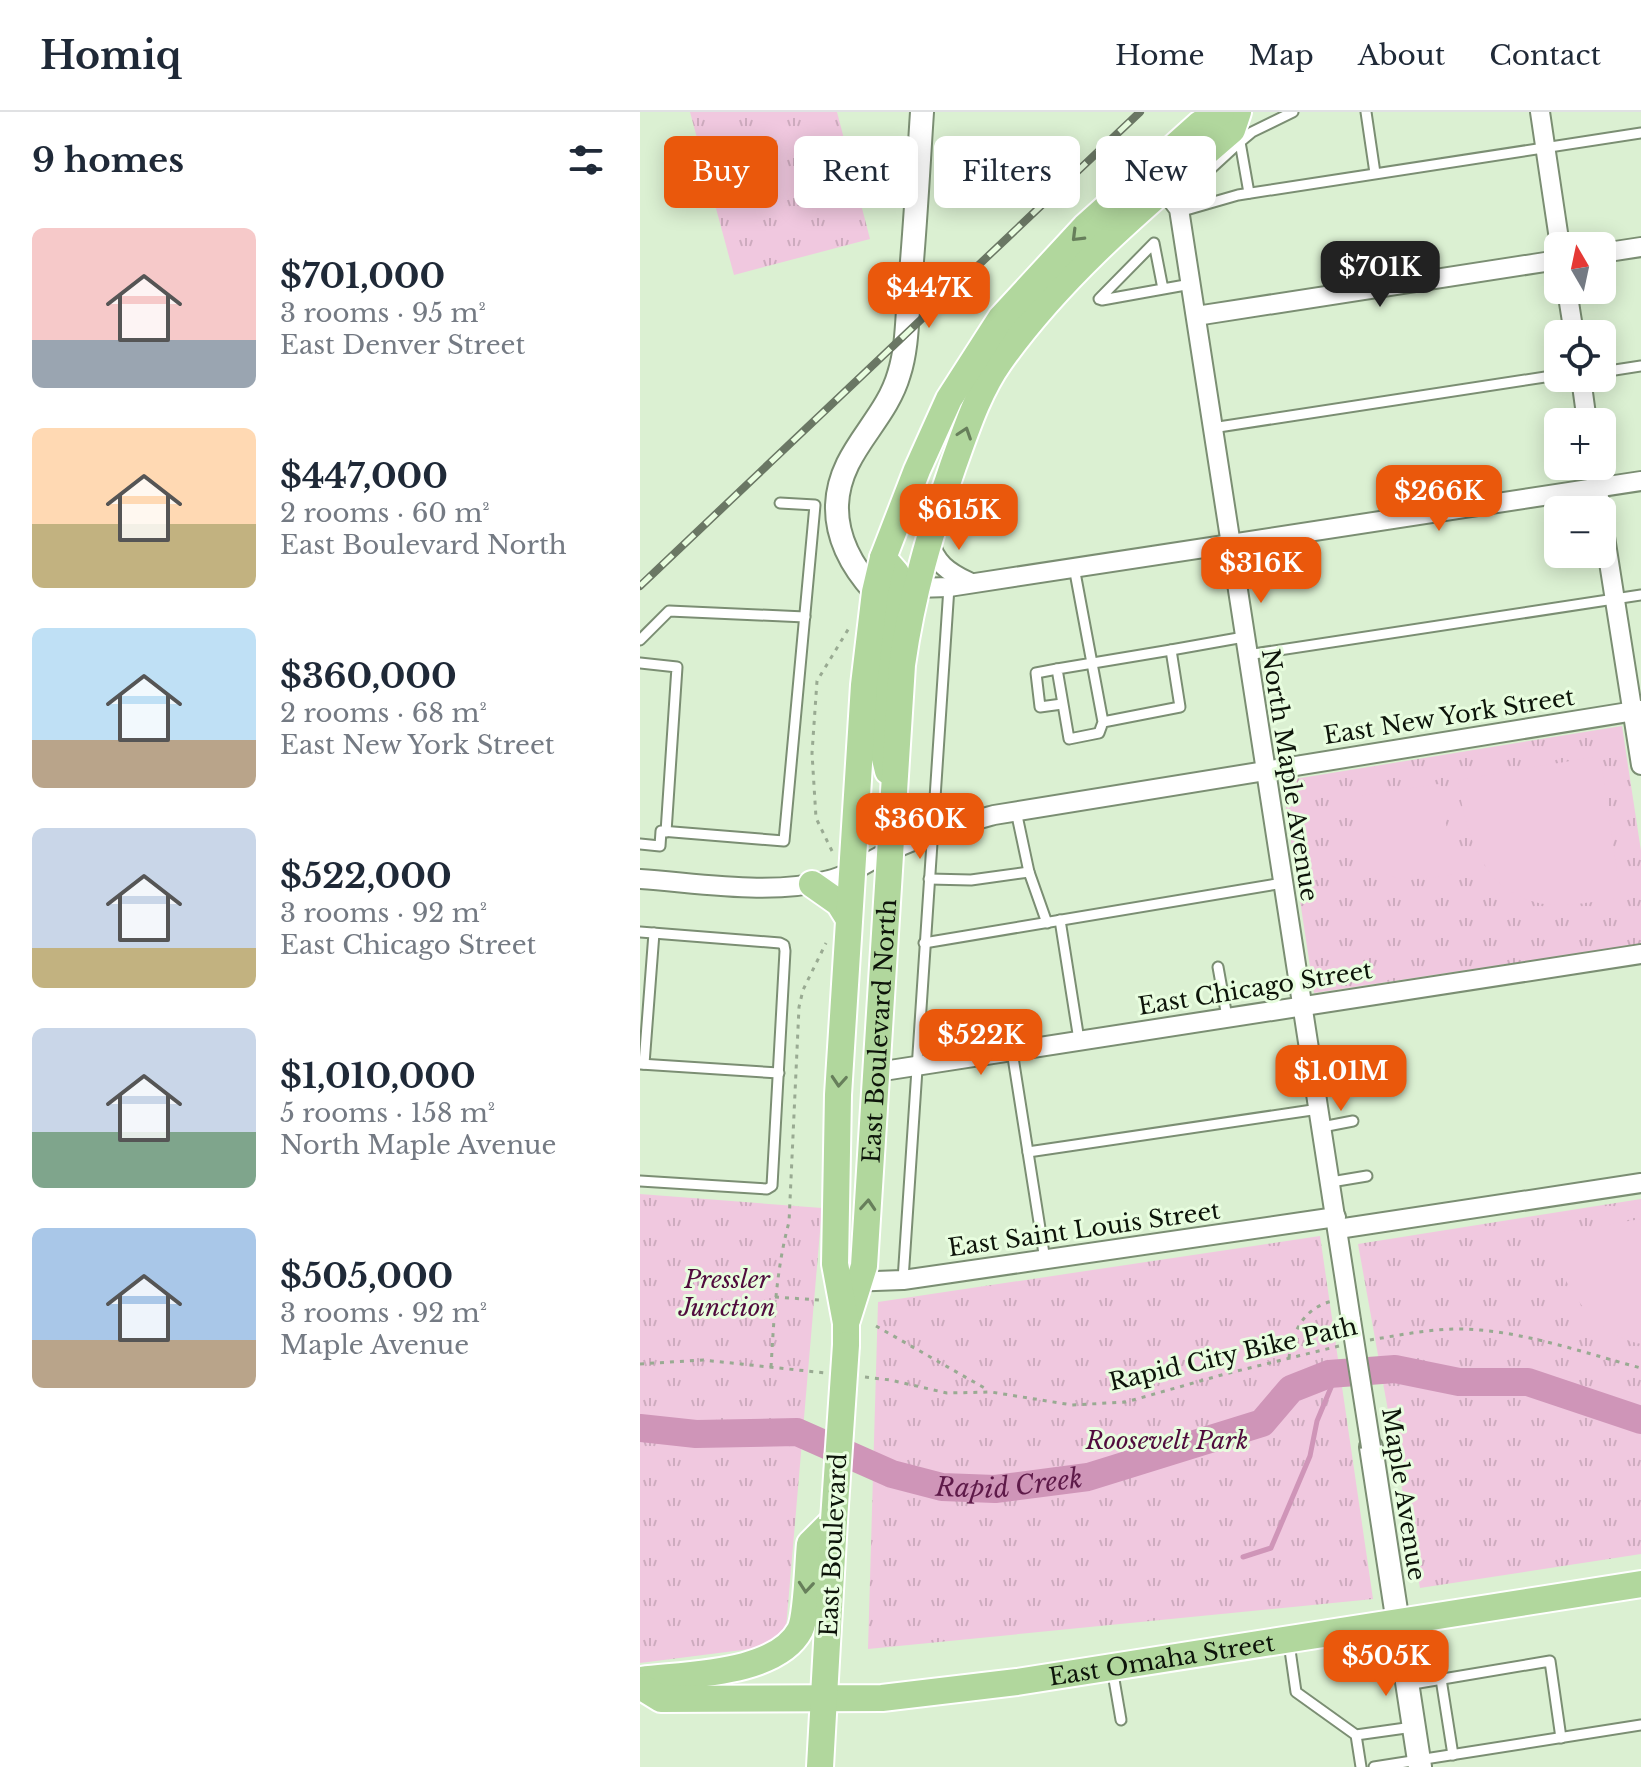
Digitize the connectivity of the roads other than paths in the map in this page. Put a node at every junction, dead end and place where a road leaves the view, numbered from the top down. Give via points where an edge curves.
1 (922, 112) edge
2 (1221, 112) edge
3 (1238, 112) edge
4 (1293, 112) edge
5 (1366, 112) edge
6 (1540, 112) edge
7 (1641, 133) edge
8 (1196, 136) edge
9 (1240, 142) junction
10 (1216, 144) edge
11 (1545, 147) junction
12 (1216, 164) edge
13 (1375, 173) junction
14 (1249, 193) junction
15 (1142, 208) edge
16 (1176, 208) edge
17 (1179, 212) junction
18 (1558, 232) edge
19 (1641, 247) edge
20 (1616, 251) edge
21 (1544, 262) edge
22 (1191, 284) junction
23 (1163, 289) junction
24 (1196, 316) junction
25 (1641, 366) edge
26 (1616, 370) edge
27 (1544, 377) edge
28 (949, 399) junction
29 (1212, 428) junction
30 (1596, 480) edge
31 (1641, 481) edge
32 (1597, 488) junction
33 (1598, 496) edge
34 (780, 503) dead end
35 (929, 538) junction
36 (842, 539) junction
37 (1229, 544) junction
38 (883, 558) junction
39 (1074, 567) junction
40 (1610, 568) edge
41 (969, 582) junction
42 (949, 587) junction
43 (915, 588) junction
44 (875, 592) junction
45 (1641, 595) edge
46 (1615, 599) junction
47 (805, 617) junction
48 (640, 640) edge
49 (1246, 646) junction
50 (1171, 650) junction
51 (1093, 662) junction
52 (640, 663) edge
53 (1057, 669) junction
54 (1062, 704) junction
55 (1637, 710) edge
56 (1103, 722) junction
57 (861, 738) junction
58 (1641, 765) edge
59 (1266, 770) junction
60 (894, 799) junction
61 (1016, 811) junction
62 (666, 832) junction
63 (933, 833) junction
64 (640, 844) edge
65 (891, 850) junction
66 (852, 871) junction
67 (1029, 872) junction
68 (640, 879) edge
69 (929, 879) junction
70 (1283, 883) junction
71 (812, 884) junction
72 (849, 919) junction
73 (1060, 920) junction
74 (1047, 923) junction
75 (640, 932) edge
76 (654, 933) junction
77 (924, 943) junction
78 (1641, 954) edge
79 (1218, 967) dead end
80 (1302, 1005) junction
81 (1227, 1017) junction
82 (1079, 1040) junction
83 (1012, 1051) junction
84 (642, 1064) edge
85 (918, 1066) junction
86 (877, 1072) junction
87 (779, 1073) junction
88 (1320, 1118) junction
89 (1353, 1121) dead end
90 (1028, 1152) junction
91 (872, 1153) junction
92 (1367, 1176) dead end
93 (640, 1181) edge
94 (1331, 1182) junction
95 (1641, 1183) edge
96 (1337, 1223) junction
97 (1045, 1260) junction
98 (903, 1280) junction
99 (839, 1288) junction
100 (1371, 1447) joint
101 (834, 1520) junction
102 (1641, 1584) edge
103 (1397, 1623) junction
104 (1288, 1640) junction
105 (1112, 1667) junction
106 (1441, 1679) junction
107 (640, 1680) edge
108 (1407, 1685) junction
109 (647, 1698) edge
110 (823, 1700) junction
111 (1121, 1720) dead end
112 (1641, 1725) edge
113 (1414, 1727) junction
114 (1356, 1735) junction
115 (1561, 1738) junction
116 (1453, 1755) junction
117 (1419, 1764) edge
118 (820, 1767) edge
119 (1361, 1767) edge
120 (1374, 1767) edge

1 - 36 street via 903,356 888,402 842,474 837,507
2 - 8 main road
2 -> 28 main road via 1149,167 1053,259 1001,318
3 - 10 main road, East Boulevard North via 1232,130
4 - 9 lane
5 - 13 lane
6 - 11 street
7 - 11 lane
9 - 12 lane
9 - 14 lane
11 - 13 lane
11 - 18 street
13 - 14 lane
14 - 17 lane
35 -> 15 main road, East Boulevard North via 969,420 999,363 1051,296
16 - 17 street, North Maple Avenue
17 - 22 street, North Maple Avenue
19 - 20 street
21 - 24 street
22 - 23 lane
22 - 24 street, North Maple Avenue
23 - 23 lane via 1102,300 1099,299 1154,243
24 - 29 street, North Maple Avenue
25 - 26 lane
27 - 29 lane
28 - 38 main road, East Boulevard North
28 - 43 main road via 904,562
29 - 37 street, North Maple Avenue
30 - 32 street
31 - 32 street
32 - 33 street
32 - 37 street
34 - 47 lane via 815,505
35 - 41 street via 940,563
35 - 43 main road, East Boulevard North
36 - 38 street
36 - 44 street via 857,572
37 - 39 street
37 - 49 street, North Maple Avenue
38 - 44 main road, East Boulevard North
38 - 60 main road via 896,573 896,587 877,725
39 - 41 street
39 - 51 lane
40 - 46 street
41 - 42 street
42 - 43 street
42 - 63 lane
43 - 60 main road, East Boulevard North via 902,665
44 - 57 main road, East Boulevard North
45 - 46 lane
46 - 49 lane
46 - 55 street
47 - 48 lane via 669,611
47 - 62 lane via 784,841
49 - 50 lane
49 - 59 street, North Maple Avenue
50 - 51 lane
50 - 56 lane via 1180,707
51 - 53 lane
51 - 56 lane
52 - 62 lane via 677,667
53 - 54 lane
53 - 54 lane via 1036,673 1040,707
54 - 56 lane via 1069,739 1099,733
55 - 58 street
55 - 59 street, East New York Street
57 - 65 main road via 876,799 873,838 876,845
57 - 66 main road, East Boulevard North
59 - 61 street, East New York Street
59 - 70 street, North Maple Avenue
60 - 65 main road, East Boulevard North
61 - 63 street, East New York Street
61 - 67 lane
62 - 64 lane via 661,831 660,846
63 - 65 street, East New York Street
63 - 69 lane
65 - 66 street, East New York Street
65 - 86 main road, East Boulevard North
66 - 71 street, East New York Street
66 - 72 main road, East Boulevard North
66 - 91 main road via 868,888 858,1056
67 - 69 lane
67 - 74 lane
68 - 71 street, East New York Street via 768,887
69 - 77 lane
70 - 73 lane
70 - 80 street, North Maple Avenue
71 - 72 main road via 839,903
72 -> 99 main road, East Boulevard North via 837,1136 848,1192 847,1252 854,1278
73 - 74 lane
73 - 82 lane
74 - 77 lane
75 - 76 lane
76 - 84 lane
76 - 87 lane via 784,945
77 - 85 lane
78 - 80 street, East Chicago Street
79 - 81 lane
80 - 81 street, East Chicago Street
80 - 88 street, North Maple Avenue
81 - 82 street, East Chicago Street
82 - 83 street, East Chicago Street
83 - 85 street, East Chicago Street
83 - 90 lane
84 - 87 lane
85 - 86 street, East Chicago Street
85 - 98 lane
86 - 91 main road, East Boulevard North
87 - 93 lane via 772,1186
88 - 89 lane
88 - 90 lane
88 - 94 street, North Maple Avenue
90 - 97 lane
99 -> 91 main road, East Boulevard North via 864,1266
92 - 94 lane
94 - 96 street, North Maple Avenue
95 - 96 street, East Saint Louis Street
96 - 97 street, East Saint Louis Street
96 - 100 street, Maple Avenue, bridge
97 - 98 street, East Saint Louis Street
98 - 99 street, East Saint Louis Street
99 - 101 main road, East Boulevard, bridge via 846,1334
100 - 103 street, Maple Avenue
101 -> 107 main road via 810,1544 802,1628 785,1650 759,1664
101 - 110 main road, East Boulevard
102 - 103 main road, East Omaha Street
103 - 104 main road, East Omaha Street
103 - 108 street, Maple Avenue
104 - 105 main road, East Omaha Street
104 - 114 lane via 1296,1692
105 - 110 main road, East Omaha Street via 882,1698
105 - 111 lane
106 - 108 lane
106 - 115 lane via 1550,1661
106 - 116 lane
108 - 113 street, Maple Avenue
109 - 110 main road, East Omaha Street
110 - 118 main road, East Boulevard
112 - 115 lane
113 - 114 lane
113 - 117 street, Maple Avenue
114 - 119 lane
115 - 116 lane
116 - 117 lane
117 - 120 lane

